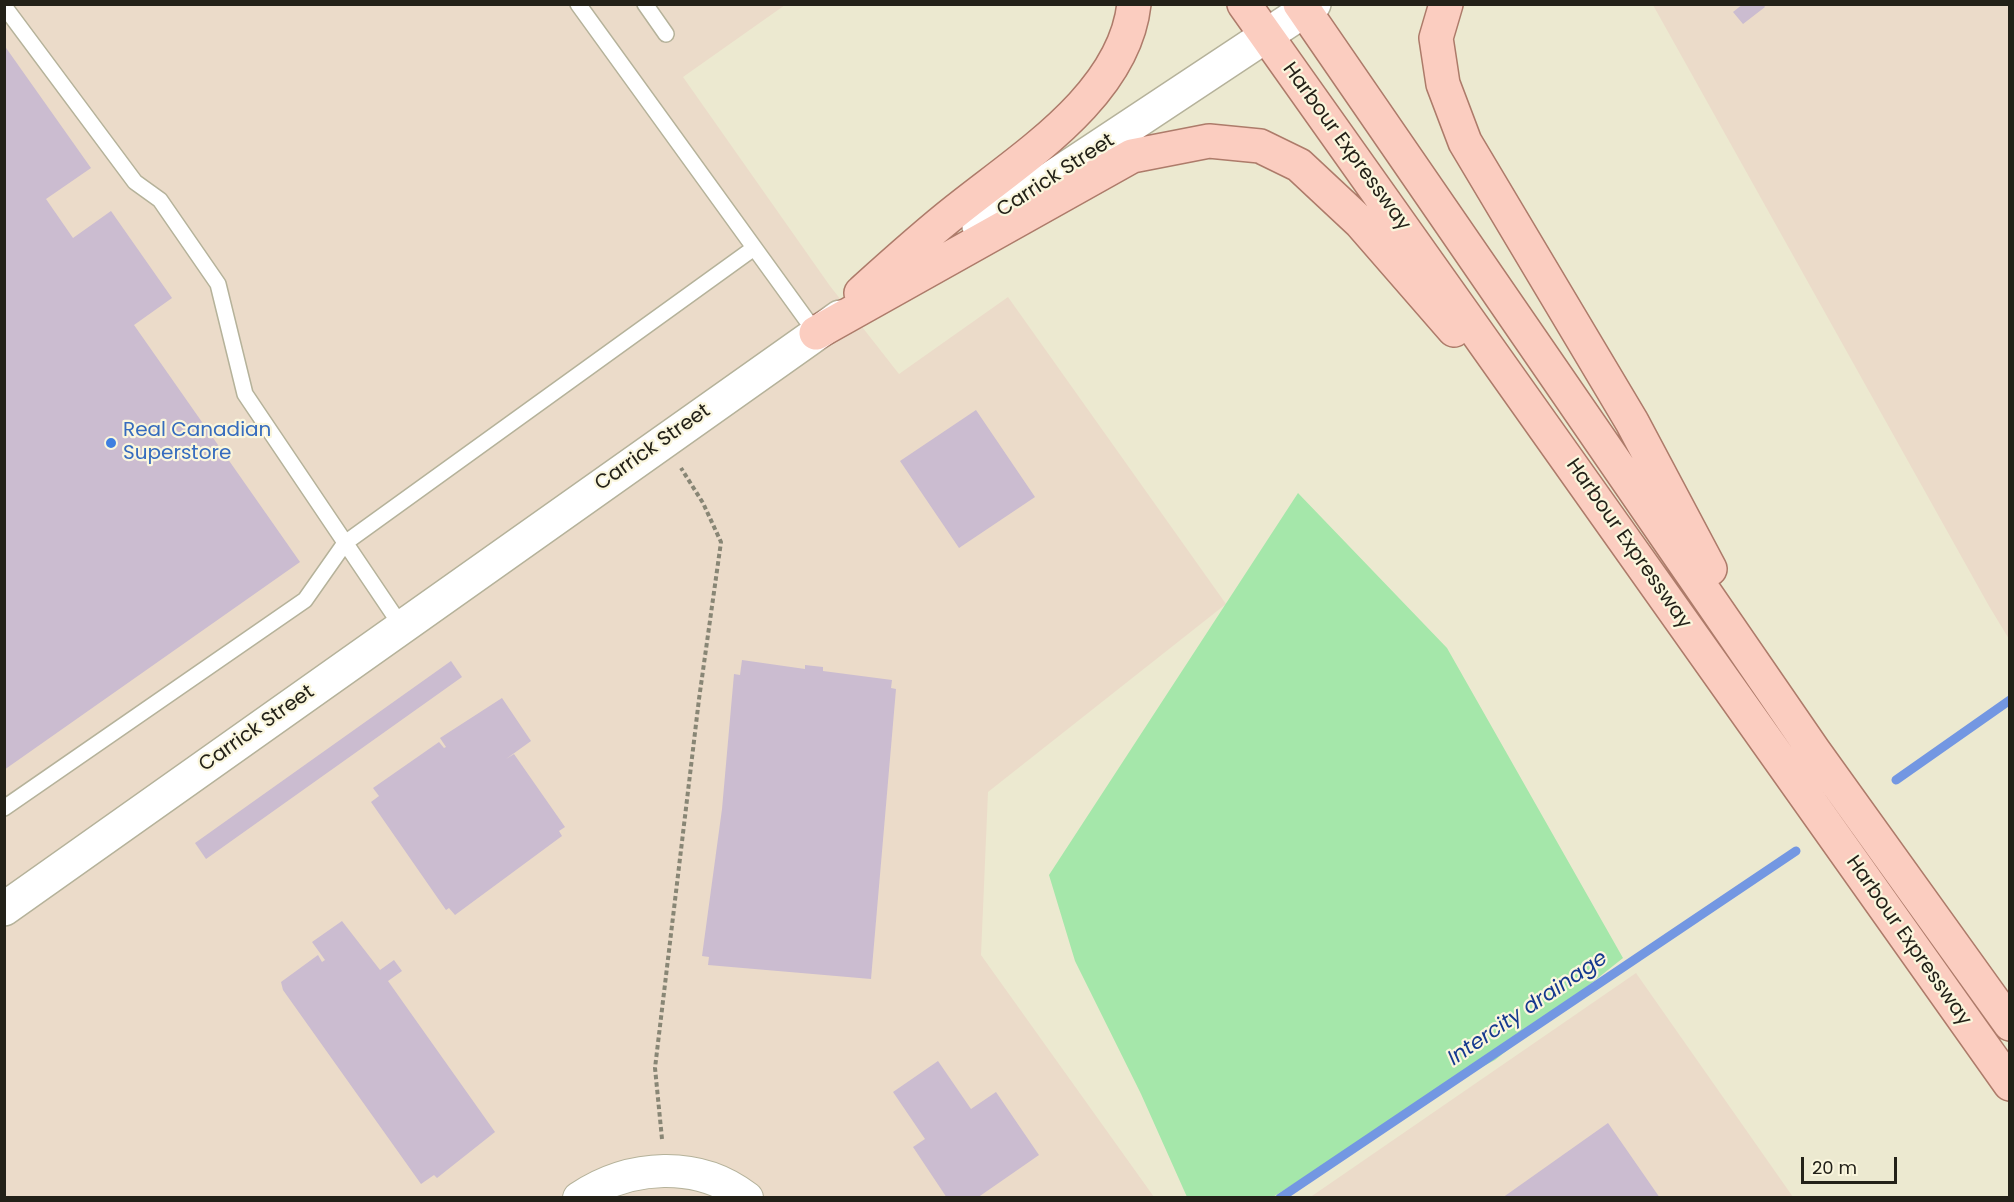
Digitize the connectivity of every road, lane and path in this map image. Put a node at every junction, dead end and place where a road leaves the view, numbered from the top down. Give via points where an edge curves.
1 (578, 4) edge
2 (645, 4) edge
3 (1134, 4) edge
4 (1244, 4) edge
5 (1446, 4) edge
6 (4, 6) edge
7 (1306, 7) edge
8 (666, 34) dead end
9 (1268, 37) junction
10 (754, 248) junction
11 (816, 333) junction
12 (664, 440) junction
13 (1572, 465) junction
14 (345, 543) junction
15 (402, 627) junction
16 (1788, 713) junction
17 (4, 808) edge
18 (4, 909) edge
19 (2010, 1024) edge
20 (2010, 1084) edge
21 (665, 1170) junction
22 (579, 1197) edge
23 (747, 1197) edge

1 - 10 lane
2 - 8 lane
3 - 11 main road via 1132,22 1112,67 1072,118 923,237
4 - 9 main road, Harbour Expressway
5 - 16 main road via 1436,38 1443,84 1465,141 1632,422
6 - 14 lane via 135,182 160,200 218,284 245,394
7 - 9 street, Carrick Street
7 - 16 main road, Harbour Expressway
9 - 11 street, Carrick Street
9 - 13 main road, Harbour Expressway
10 - 11 lane
10 - 14 lane
11 - 12 street, Carrick Street
11 - 13 main road via 1132,156 1209,141 1260,146 1299,165 1360,222
12 - 15 street, Carrick Street
12 - 21 path via 703,503 721,542 655,1068
13 - 20 main road, Harbour Expressway
14 - 15 lane
14 - 17 lane via 304,600
15 - 18 street, Carrick Street
16 - 19 main road, Harbour Expressway
21 - 22 street via 626,1175
21 - 23 street via 703,1175

